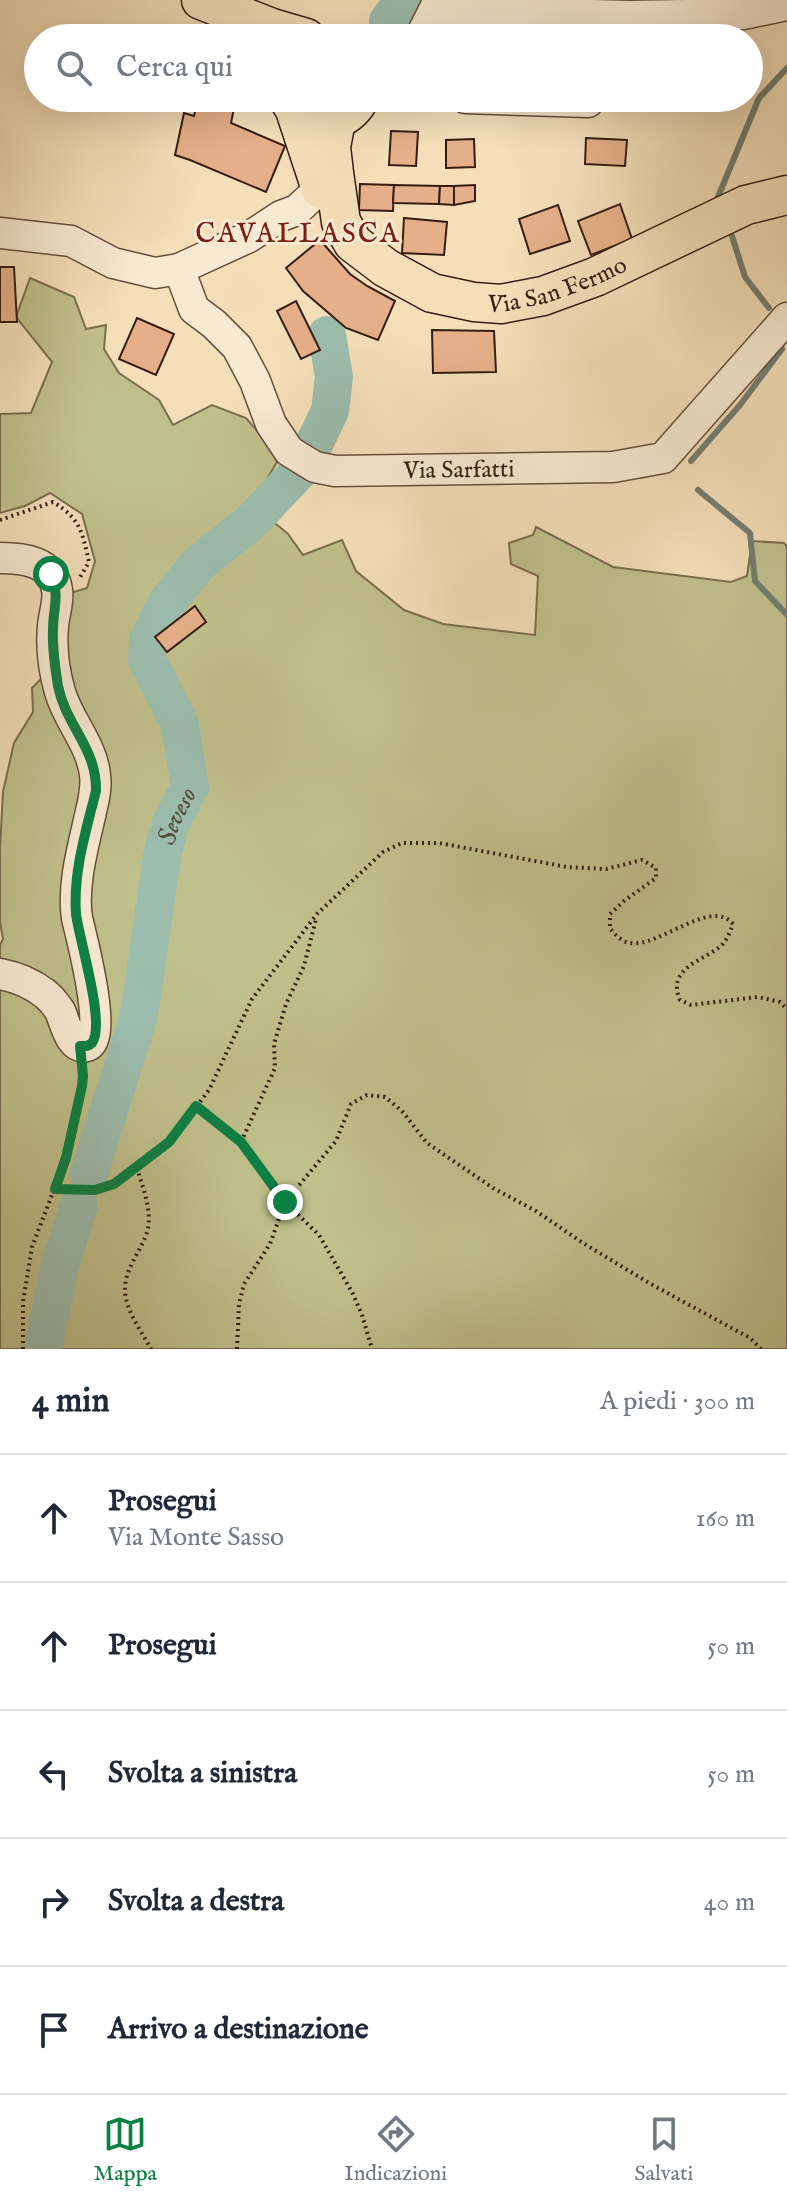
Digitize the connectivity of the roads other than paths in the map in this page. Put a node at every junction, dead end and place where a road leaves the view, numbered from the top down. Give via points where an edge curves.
1 (212, 5) edge
2 (787, 5) edge
3 (437, 6) edge
4 (237, 24) edge
5 (262, 24) edge
6 (427, 24) edge
7 (296, 112) edge
8 (300, 112) edge
9 (340, 112) edge
10 (347, 112) edge
11 (321, 168) junction
12 (787, 196) edge
13 (0, 233) edge
14 (179, 269) junction
15 (787, 318) edge
16 (0, 558) edge
17 (6, 971) edge

1 - 4 main road
1 - 5 main road
2 - 3 street via 743,14 630,16
3 - 6 street
7 - 11 main road
8 - 9 main road via 317,121
10 - 11 main road
11 - 12 main road, Via San Fermo via 346,233 360,250 432,293 501,304 556,292 746,205
11 - 14 street via 281,216
13 - 14 street via 71,241 113,263 155,273
14 - 15 street, Via Sarfatti via 194,309 237,347 271,424 289,451 315,467 335,471 613,467 663,458
16 - 17 street via 32,561 51,574 57,590 53,657 59,690 90,754 96,779 76,913 94,992 92,1043 73,1042 45,993

